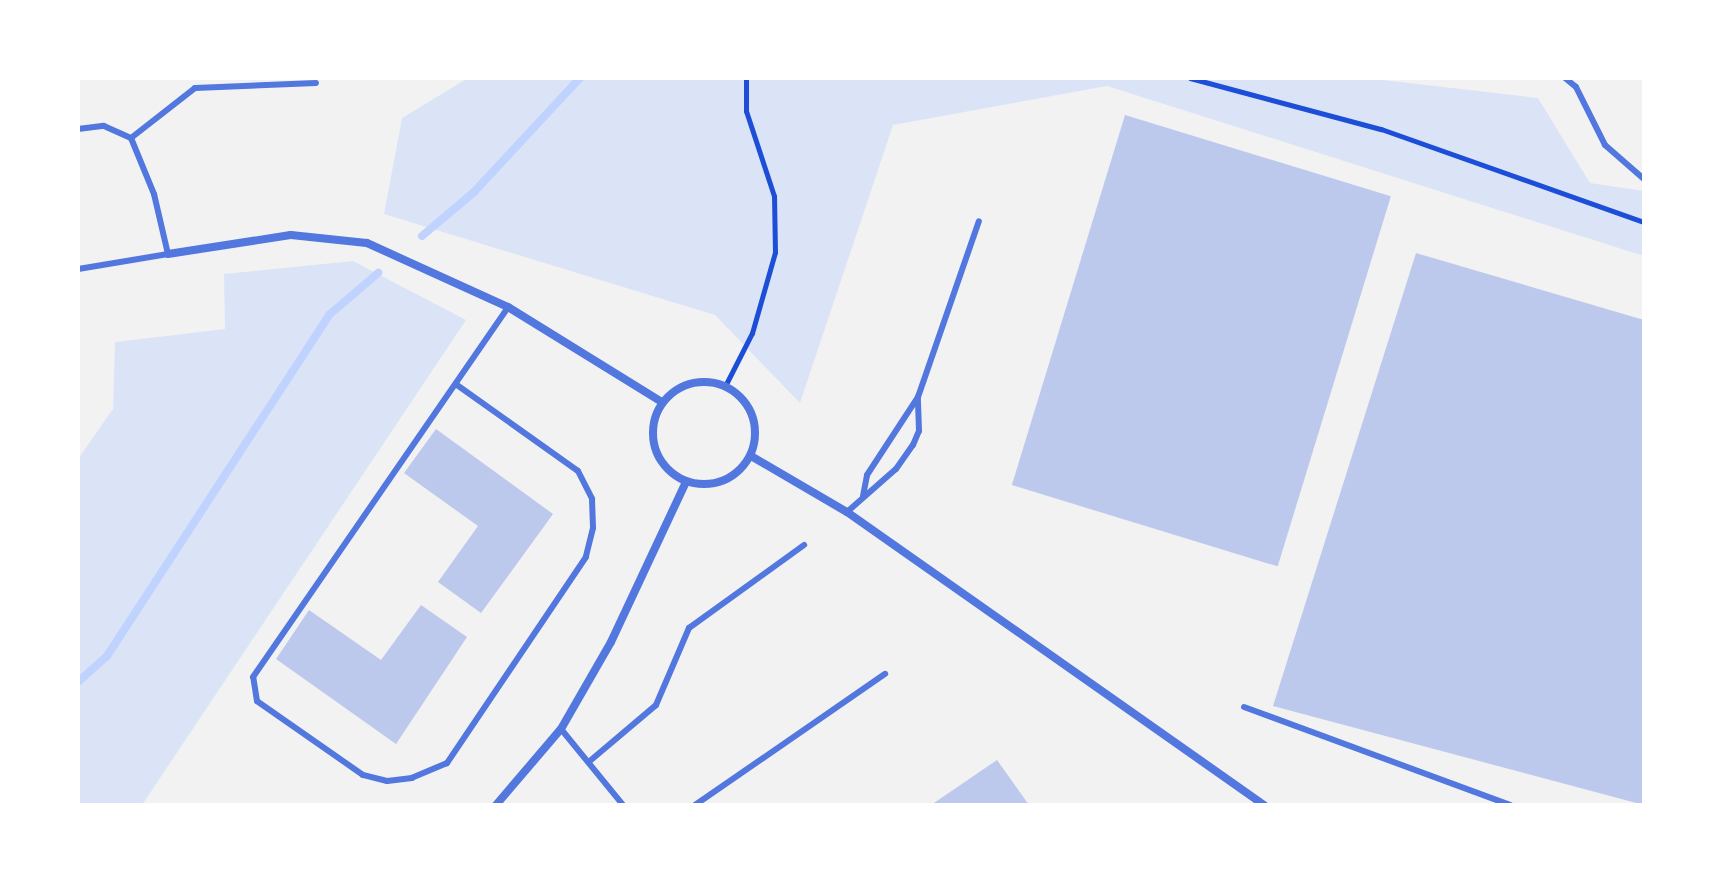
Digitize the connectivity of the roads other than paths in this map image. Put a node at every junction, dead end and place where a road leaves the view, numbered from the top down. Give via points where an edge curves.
1 (1565, 78) edge
2 (316, 83) dead end
3 (78, 129) edge
4 (131, 138) junction
5 (1644, 179) edge
6 (979, 221) dead end
7 (168, 254) junction
8 (78, 269) edge
9 (508, 307) junction
10 (457, 385) junction
11 (918, 397) junction
12 (662, 402) junction
13 (751, 456) junction
14 (686, 482) junction
15 (863, 496) junction
16 (847, 512) junction
17 (804, 545) dead end
18 (885, 674) dead end
19 (1244, 707) dead end
20 (561, 729) junction
21 (591, 760) junction
22 (496, 805) edge
23 (623, 805) edge
24 (695, 805) edge
25 (1264, 805) edge
26 (1511, 805) edge

1 - 5 lane via 1576,87 1605,145
2 - 4 lane via 195,88
3 - 4 lane via 104,126
4 - 7 lane via 154,194
6 - 11 lane
7 - 8 lane
7 - 9 street via 291,235 329,235 403,255
9 - 10 lane
9 - 12 street
10 - 10 lane via 578,471 592,499 593,528 586,557 447,763 412,778 387,781 363,775 257,701 253,677
11 - 15 lane via 867,475
11 - 15 lane via 919,431 913,445 896,469
12 - 13 street via 691,383 725,386 749,408 755,423
12 - 14 street via 652,432 654,448 661,462
13 - 14 street via 730,478 716,484
13 - 16 street
14 - 20 street via 611,642
15 - 16 lane
16 - 25 street
17 - 21 lane via 689,628 656,705
18 - 24 lane
19 - 26 lane
20 - 21 lane
20 - 22 street
21 - 23 lane

